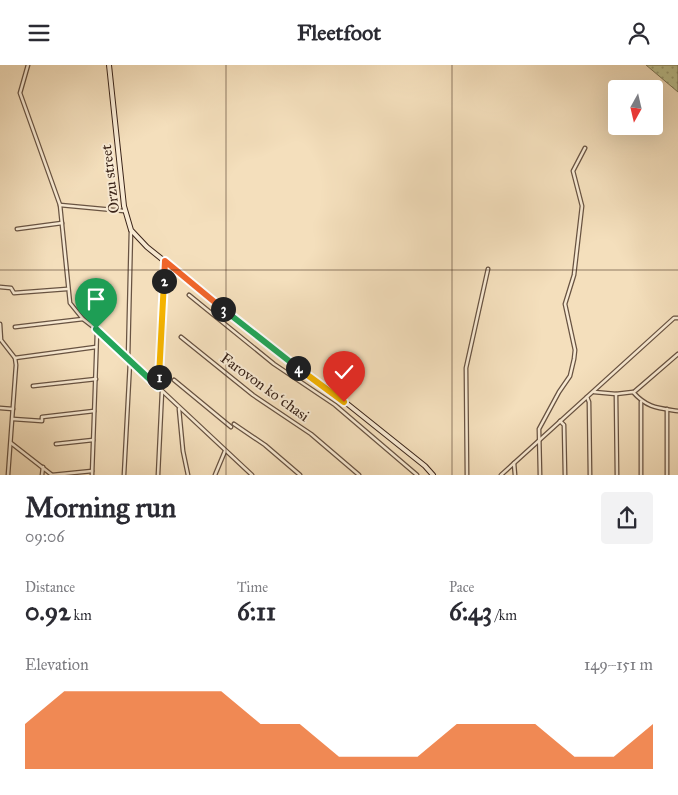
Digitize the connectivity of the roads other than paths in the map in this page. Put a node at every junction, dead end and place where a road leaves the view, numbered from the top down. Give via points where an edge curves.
1 (28, 65) edge
2 (109, 65) edge
3 (585, 148) dead end
4 (60, 205) junction
5 (124, 211) junction
6 (62, 223) junction
7 (17, 229) dead end
8 (131, 230) junction
9 (165, 261) junction
10 (488, 269) dead end
11 (0, 287) edge
12 (67, 289) junction
13 (189, 295) dead end
14 (678, 318) edge
15 (83, 319) junction
16 (0, 323) edge
17 (15, 327) dead end
18 (97, 331) junction
19 (182, 337) dead end
20 (96, 347) junction
21 (678, 354) edge
22 (15, 358) junction
23 (129, 360) junction
24 (96, 379) junction
25 (174, 380) dead end
26 (33, 386) dead end
27 (158, 387) junction
28 (162, 391) junction
29 (594, 391) junction
30 (634, 392) junction
31 (616, 394) junction
32 (587, 397) junction
33 (641, 401) junction
34 (0, 408) edge
35 (179, 408) junction
36 (13, 409) junction
37 (667, 409) junction
38 (94, 411) junction
39 (678, 411) edge
40 (13, 419) junction
41 (560, 421) junction
42 (539, 440) junction
43 (93, 441) junction
44 (11, 443) junction
45 (56, 443) dead end
46 (225, 451) junction
47 (514, 463) junction
48 (43, 467) junction
49 (92, 471) junction
50 (8, 475) edge
51 (42, 475) edge
52 (52, 475) edge
53 (92, 475) edge
54 (124, 475) edge
55 (158, 475) edge
56 (188, 475) edge
57 (215, 475) edge
58 (251, 475) edge
59 (300, 475) edge
60 (359, 475) edge
61 (418, 475) edge
62 (433, 475) edge
63 (467, 475) edge
64 (501, 475) edge
65 (515, 475) edge
66 (540, 475) edge
67 (565, 475) edge
68 (590, 475) edge
69 (617, 475) edge
70 (642, 475) edge
71 (667, 475) edge

1 - 4 street via 21,98
2 - 5 main road, Orzu street
3 - 42 street via 572,171 582,206 574,275 565,304 574,359 570,376 539,429
4 - 5 street
4 - 6 street
5 - 8 main road, Orzu street
6 - 7 street
6 - 12 street
8 - 9 main road, Orzu street
8 - 23 street
9 - 27 street
9 - 62 main road, Orzu street via 425,465
10 - 63 street via 466,368
11 - 12 street via 11,288 14,293
12 - 15 street via 70,303
13 - 61 street, Farovon koʻchasi via 274,364 334,405
14 - 29 street
15 - 17 street
15 - 18 street
16 - 22 street via 2,340
18 - 20 street
18 - 23 street
19 - 60 street, Farovon koʻchasi via 253,395 311,434
20 - 22 street
20 - 24 street
21 - 30 street
22 - 36 street
23 - 27 street
23 - 54 street
24 - 26 street
24 - 38 street
25 - 59 street
27 - 28 street
28 - 35 street
28 - 55 street
29 - 31 street
29 - 32 street
30 - 31 street
30 - 33 street
31 - 69 street
32 - 41 street
32 - 68 street
33 - 37 street
33 - 70 street
34 - 36 street
35 - 46 street
35 - 56 street
36 - 40 street
37 - 39 street
37 - 71 street
38 - 40 street via 42,417 42,421
38 - 43 street
40 - 44 street
41 - 42 street
41 - 67 street via 564,425
42 - 47 street
42 - 66 street
43 - 45 street
43 - 49 street
44 - 48 street
44 - 50 street
46 - 57 street
46 - 58 street
47 - 64 street
47 - 65 street
48 - 51 street
48 - 52 street
49 - 52 street
49 - 53 street

